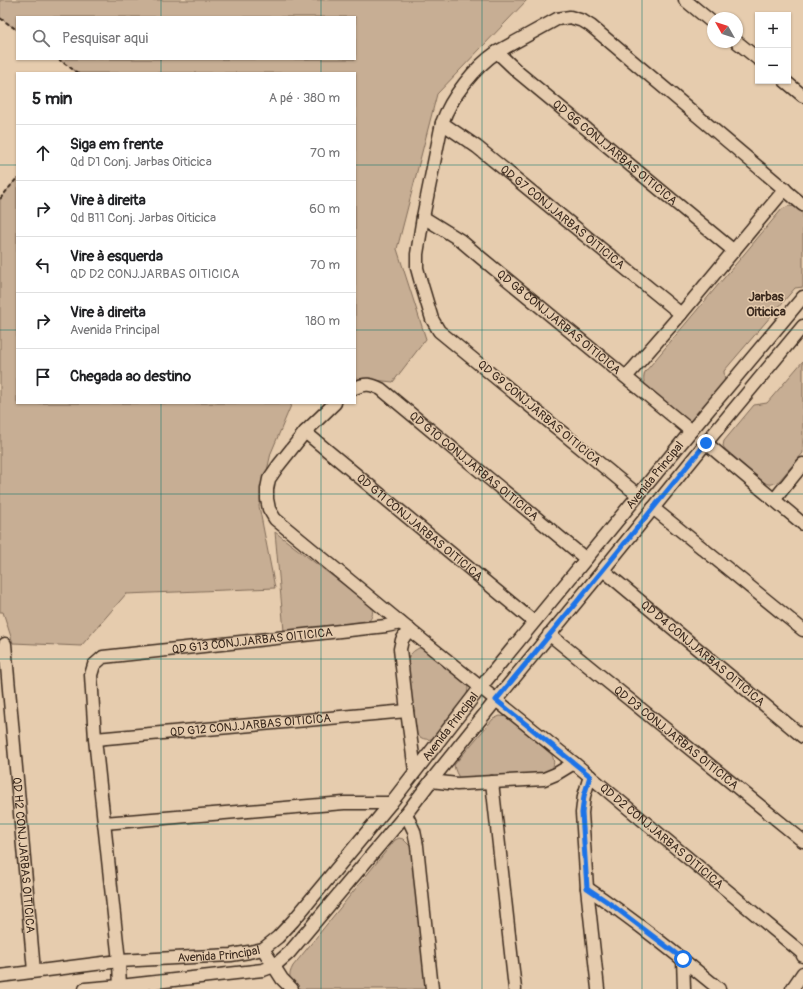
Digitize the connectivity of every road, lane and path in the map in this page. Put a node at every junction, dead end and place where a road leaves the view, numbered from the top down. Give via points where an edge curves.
1 (685, 0) edge
2 (0, 18) edge
3 (707, 18) edge
4 (16, 29) edge
5 (743, 47) edge
6 (497, 52) junction
7 (755, 57) edge
8 (59, 60) edge
9 (77, 72) edge
10 (789, 84) edge
11 (803, 96) edge
12 (442, 122) junction
13 (16, 179) edge
14 (785, 189) junction
15 (0, 199) edge
16 (803, 205) edge
17 (423, 217) junction
18 (734, 251) junction
19 (803, 297) edge
20 (681, 314) junction
21 (803, 326) edge
22 (769, 337) junction
23 (783, 349) junction
24 (626, 377) junction
25 (356, 387) edge
26 (334, 404) edge
27 (691, 430) junction
28 (305, 432) junction
29 (706, 443) junction
30 (803, 464) edge
31 (638, 495) junction
32 (774, 500) junction
33 (653, 508) junction
34 (803, 524) edge
35 (586, 559) junction
36 (603, 570) junction
37 (534, 622) junction
38 (405, 626) junction
39 (803, 630) edge
40 (549, 634) junction
41 (5, 644) dead end
42 (480, 688) junction
43 (496, 700) junction
44 (406, 711) junction
45 (803, 736) edge
46 (95, 739) junction
47 (574, 763) junction
48 (415, 771) junction
49 (590, 776) junction
50 (431, 781) junction
51 (492, 782) junction
52 (391, 803) junction
53 (406, 814) junction
54 (104, 823) junction
55 (803, 842) edge
56 (587, 888) junction
57 (263, 949) junction
58 (803, 956) edge
59 (683, 959) junction
60 (119, 961) junction
61 (274, 966) junction
62 (34, 971) junction
63 (803, 972) edge
64 (0, 976) edge
65 (120, 988) edge
66 (85, 989) edge
67 (292, 989) edge
68 (432, 989) edge
69 (515, 989) edge
70 (598, 989) edge
71 (684, 989) edge
72 (719, 989) edge
73 (792, 989) edge

1 - 3 street
2 - 4 path
5 - 7 street
6 - 12 street via 479,66 454,98
6 - 14 street via 557,19 570,17 583,21
6 - 18 street, QD G6 CONJ.JARBAS OITICICA
8 - 9 path
10 - 11 street
12 - 17 street
12 - 20 street, QD G7 CONJ.JARBAS OITICICA via 477,147
13 - 15 path
14 - 16 street
14 - 18 street
17 - 24 street, QD G8 CONJ.JARBAS OITICICA via 465,244
17 - 31 street, QD G9 CONJ.JARBAS OITICICA via 417,268 432,319 439,331
18 - 20 street
19 - 22 street, Avenida Principal
20 - 24 street
21 - 23 street, Avenida Principal
22 - 23 street
22 - 27 street, Avenida Principal
23 - 29 street, Avenida Principal
24 - 27 street, QD G8 CONJ.JARBAS OITICICA
25 - 35 street, QD G10 CONJ.JARBAS OITICICA via 365,384 380,389
26 - 28 street
27 - 31 street, Avenida Principal
28 - 37 street, QD G11 CONJ.JARBAS OITICICA
28 - 38 street via 269,479 269,509 275,519
29 - 32 street
29 - 33 street, Avenida Principal
30 - 32 street
31 - 35 street, Avenida Principal
32 - 34 street
33 - 36 street, Avenida Principal
33 - 39 street
35 - 37 street, Avenida Principal
36 - 40 street, Avenida Principal
36 - 45 street, QD D4 CONJ.JARBAS OITICICA
37 - 42 street, Avenida Principal
38 - 42 street
38 - 44 street via 400,649
38 - 46 street, QD G13 CONJ.JARBAS OITICICA via 104,657 94,665 91,675
40 - 43 street, Avenida Principal
40 - 55 street, QD D3 CONJ.JARBAS OITICICA
41 - 62 street, QD H2 CONJ.JARBAS OITICICA
42 - 43 street, QD D2 CONJ.JARBAS OITICICA
42 - 48 street, Avenida Principal
43 - 47 street, QD D2 CONJ.JARBAS OITICICA
43 - 50 street, Avenida Principal
44 - 46 street, QD G12 CONJ.JARBAS OITICICA
44 - 48 street
46 - 54 street
47 - 49 street, QD D2 CONJ.JARBAS OITICICA
47 - 51 street via 544,779
48 - 52 street, Avenida Principal
49 - 56 street via 582,813
49 - 58 street, QD D2 CONJ.JARBAS OITICICA
50 - 51 street via 457,784
50 - 53 street, Avenida Principal
51 - 69 street
52 - 54 street via 344,803
52 - 57 street, Avenida Principal via 293,921
53 - 61 street, Avenida Principal via 289,953
53 - 68 street via 417,846
54 - 60 street
56 - 59 street
56 - 70 street
57 - 60 street, Avenida Principal via 232,955
57 - 61 street
59 - 71 street
59 - 72 street
60 - 62 street, Avenida Principal
60 - 65 street
61 - 65 street, Avenida Principal via 253,972
61 - 67 street
62 - 64 street, Avenida Principal
63 - 73 street
65 - 66 street, Avenida Principal

